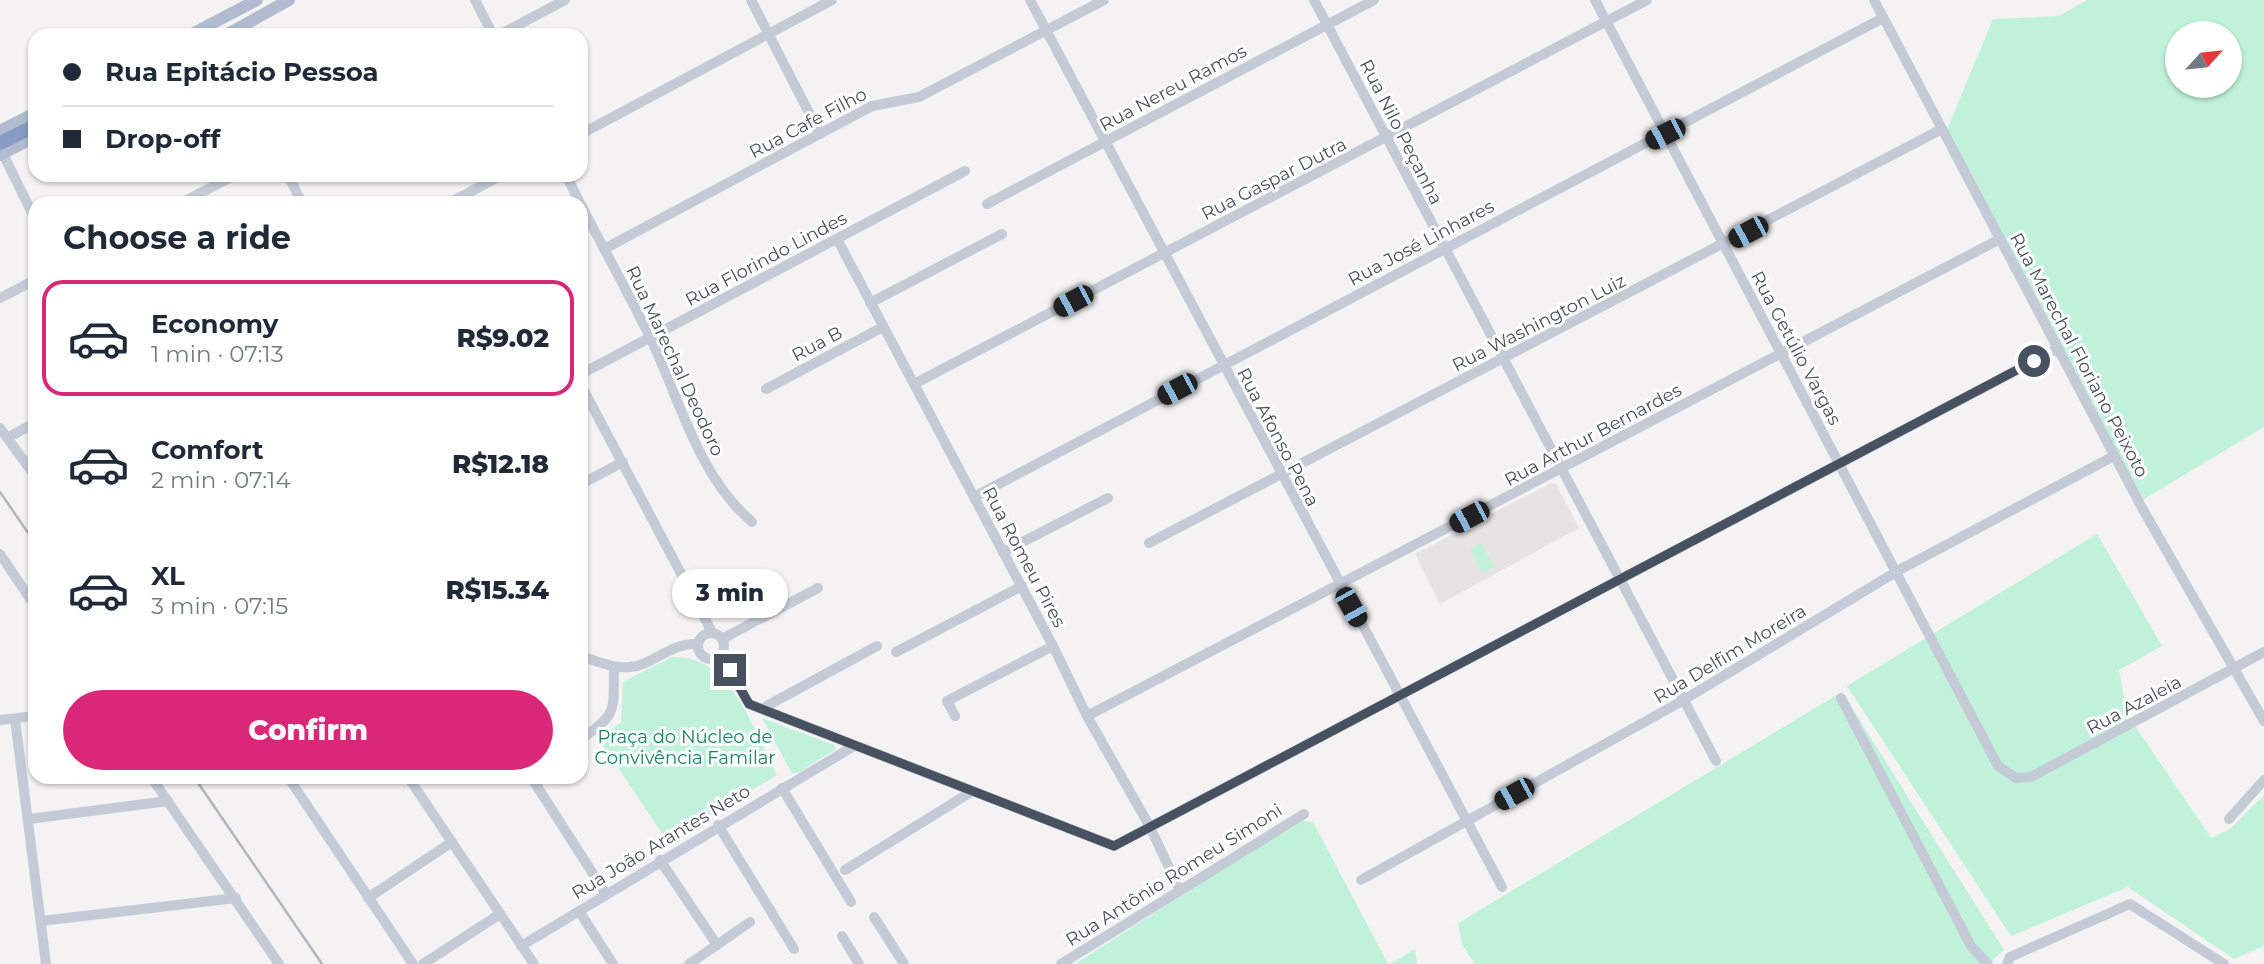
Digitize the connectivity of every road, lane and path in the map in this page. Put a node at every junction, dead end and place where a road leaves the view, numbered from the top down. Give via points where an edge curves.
1 (257, 0) edge
2 (289, 0) edge
3 (475, 0) edge
4 (565, 0) edge
5 (751, 0) edge
6 (832, 0) edge
7 (1030, 0) edge
8 (1104, 0) edge
9 (1314, 0) edge
10 (1374, 0) edge
11 (1595, 0) edge
12 (1647, 0) edge
13 (1874, 0) edge
14 (1884, 18) junction
15 (1606, 21) junction
16 (1328, 24) junction
17 (217, 28) edge
18 (239, 28) edge
19 (489, 28) edge
20 (512, 28) edge
21 (1046, 31) junction
22 (769, 33) junction
23 (28, 117) edge
24 (588, 130) edge
25 (1942, 130) junction
26 (0, 131) edge
27 (28, 131) edge
28 (820, 134) junction
29 (1665, 134) junction
30 (1386, 138) junction
31 (28, 139) edge
32 (1104, 142) junction
33 (1, 151) edge
34 (964, 171) dead end
35 (222, 182) edge
36 (489, 182) edge
37 (194, 196) edge
38 (462, 196) edge
39 (987, 204) dead end
40 (28, 205) edge
41 (588, 218) edge
42 (1002, 234) dead end
43 (837, 239) junction
44 (2000, 239) junction
45 (1724, 244) junction
46 (604, 249) junction
47 (1444, 249) junction
48 (1163, 254) junction
49 (28, 284) edge
50 (0, 298) edge
51 (870, 303) junction
52 (883, 327) junction
53 (650, 338) junction
54 (2057, 349) junction
55 (1781, 354) junction
56 (1502, 359) junction
57 (1222, 365) junction
58 (588, 370) edge
59 (914, 384) junction
60 (766, 389) dead end
61 (588, 398) edge
62 (28, 427) edge
63 (0, 428) edge
64 (7, 438) junction
65 (2114, 456) junction
66 (1841, 461) junction
67 (623, 462) junction
68 (28, 466) edge
69 (1560, 470) junction
70 (1280, 476) junction
71 (588, 480) edge
72 (974, 497) junction
73 (1108, 498) dead end
74 (752, 523) dead end
75 (1149, 543) dead end
76 (1003, 552) junction
77 (0, 554) edge
78 (1897, 573) junction
79 (1618, 578) junction
80 (1339, 585) junction
81 (1022, 586) junction
82 (818, 588) dead end
83 (28, 596) edge
84 (712, 632) junction
85 (722, 639) junction
86 (697, 644) junction
87 (877, 646) dead end
88 (1054, 646) junction
89 (896, 652) dead end
90 (2264, 652) edge
91 (720, 655) junction
92 (588, 658) edge
93 (614, 667) junction
94 (2234, 669) junction
95 (1399, 694) junction
96 (1841, 698) dead end
97 (1682, 701) junction
98 (761, 709) junction
99 (955, 716) dead end
100 (1087, 716) junction
101 (28, 717) edge
102 (15, 719) junction
103 (0, 720) edge
104 (2264, 721) edge
105 (588, 735) edge
106 (854, 746) junction
107 (1716, 761) dead end
108 (2016, 778) joint
109 (2264, 780) edge
110 (156, 784) edge
111 (293, 784) edge
112 (416, 784) edge
113 (535, 784) edge
114 (782, 788) junction
115 (971, 792) junction
116 (168, 801) junction
117 (1304, 814) dead end
118 (29, 819) junction
119 (2229, 819) dead end
120 (1466, 821) junction
121 (718, 825) junction
122 (1150, 827) junction
123 (452, 842) junction
124 (660, 860) junction
125 (845, 870) dead end
126 (1361, 880) dead end
127 (1502, 887) dead end
128 (1180, 891) junction
129 (606, 894) junction
130 (236, 898) junction
131 (368, 898) junction
132 (851, 902) dead end
133 (579, 911) junction
134 (500, 914) junction
135 (874, 916) dead end
136 (41, 921) junction
137 (750, 922) dead end
138 (842, 936) dead end
139 (717, 945) junction
140 (522, 946) junction
141 (794, 949) dead end
142 (46, 964) edge
143 (279, 964) edge
144 (413, 964) edge
145 (423, 964) edge
146 (534, 964) edge
147 (613, 964) edge
148 (689, 964) edge
149 (859, 964) edge
150 (904, 964) edge
151 (1061, 964) edge
152 (1988, 964) edge
153 (2007, 964) edge
154 (2224, 964) edge

1 - 17 main road
2 - 18 main road
3 - 19 street
4 - 20 street
5 - 22 street
6 - 22 street
7 - 21 street, Rua Afonso Pena
8 - 21 street, Rua Cafe Filho
9 - 16 street, Rua Nilo Peçanha
10 - 16 street, Rua Nereu Ramos
11 - 15 street, Rua Getúlio Vargas
12 - 15 street, Rua Gaspar Dutra
13 - 14 street, Rua Marechal Floriano Peixoto
14 - 25 street, Rua Marechal Floriano Peixoto
14 - 29 street, Rua José Linhares
15 - 29 street, Rua Getúlio Vargas
15 - 30 street, Rua Gaspar Dutra
16 - 30 street, Rua Nilo Peçanha
16 - 32 street, Rua Nereu Ramos
21 - 28 street, Rua Cafe Filho via 919,97 872,106
21 - 32 street, Rua Afonso Pena
22 - 24 street
22 - 28 street
23 - 26 main road
25 - 44 street, Rua Marechal Floriano Peixoto
25 - 45 street, Rua Washington Luiz
27 - 33 highway
28 - 46 street, Rua Cafe Filho
29 - 45 street, Rua Getúlio Vargas
29 - 47 street, Rua José Linhares
30 - 47 street, Rua Nilo Peçanha
30 - 48 street, Rua Gaspar Dutra
31 - 33 main road
32 - 39 street, Rua Nereu Ramos
32 - 48 street, Rua Afonso Pena
33 - 40 street
34 - 43 street, Rua Florindo Lindes
35 - 37 street
36 - 38 street
41 - 46 street, Rua Marechal Deodoro
42 - 51 street
43 - 51 street, Rua Romeu Pires
43 - 53 street, Rua Florindo Lindes
44 - 54 street, Rua Marechal Floriano Peixoto
44 - 55 street, Rua Arthur Bernardes
45 - 55 street, Rua Getúlio Vargas
45 - 56 street, Rua Washington Luiz
46 - 53 street, Rua Marechal Deodoro
47 - 56 street, Rua Nilo Peçanha
47 - 57 street, Rua José Linhares
48 - 57 street, Rua Afonso Pena
48 - 59 street, Rua Gaspar Dutra
49 - 50 street
51 - 52 street, Rua Romeu Pires
52 - 59 street, Rua Romeu Pires
52 - 60 street, Rua B
53 - 58 street, Rua Florindo Lindes
53 - 74 street, Rua Marechal Deodoro via 711,473 725,496
54 - 65 street, Rua Marechal Floriano Peixoto
54 - 66 street
55 - 66 street, Rua Getúlio Vargas
55 - 69 street, Rua Arthur Bernardes
56 - 69 street, Rua Nilo Peçanha
56 - 70 street, Rua Washington Luiz
57 - 70 street, Rua Afonso Pena
57 - 72 street, Rua José Linhares
59 - 72 street, Rua Romeu Pires
61 - 67 street
62 - 64 street
63 - 64 street
64 - 68 street
65 - 78 street, Rua Delfim Moreira
65 - 94 street, Rua Marechal Floriano Peixoto
66 - 78 street, Rua Getúlio Vargas
66 - 79 street
67 - 71 street
67 - 84 street
69 - 79 street, Rua Nilo Peçanha
69 - 80 street, Rua Arthur Bernardes
70 - 75 street, Rua Washington Luiz
70 - 80 street, Rua Afonso Pena
72 - 76 street, Rua Romeu Pires
73 - 76 street
76 - 81 street, Rua Romeu Pires
77 - 83 street
78 - 97 street, Rua Delfim Moreira
78 - 108 street, Rua Getúlio Vargas via 1979,734 1998,766
79 - 95 street
79 - 97 street, Rua Nilo Peçanha
80 - 95 street, Rua Afonso Pena
80 - 100 street, Rua Arthur Bernardes
81 - 88 street, Rua Romeu Pires
81 - 89 street
82 - 85 street
84 - 85 street
84 - 86 street
85 - 91 street
86 - 91 street via 705,658
86 - 93 street via 674,646 633,667
87 - 98 street
88 - 99 street via 947,701
88 - 100 street, Rua Romeu Pires
90 - 94 street, Rua Azaleia
91 - 98 street via 749,704
92 - 93 street
93 - 105 street via 612,713
94 - 104 street, Rua Marechal Floriano Peixoto
94 - 108 street, Rua Azaleia via 2063,762
95 - 120 street, Rua Afonso Pena
95 - 122 street
96 - 152 street via 1971,946
97 - 107 street, Rua Nilo Peçanha
97 - 120 street, Rua Delfim Moreira
98 - 106 street
100 - 122 street, Rua Romeu Pires
101 - 102 street
102 - 103 street
102 - 118 street
106 - 114 street, Rua João Arantes Neto
106 - 115 street
109 - 119 street
110 - 116 street
111 - 131 street
112 - 123 street
113 - 129 street
114 - 121 street, Rua João Arantes Neto
114 - 132 street
115 - 122 street via 1096,841 1119,844
115 - 125 street
116 - 118 street
116 - 130 street
117 - 128 street, Rua Antônio Romeu Simoni
118 - 136 street
120 - 126 street, Rua Delfim Moreira
120 - 127 street, Rua Afonso Pena
121 - 124 street, Rua João Arantes Neto
121 - 141 street
122 - 128 street, Rua Romeu Pires
123 - 131 street
123 - 134 street
124 - 129 street, Rua João Arantes Neto
124 - 139 street
128 - 151 street, Rua Antônio Romeu Simoni
129 - 133 street, Rua João Arantes Neto
130 - 136 street
130 - 143 street
131 - 144 street
133 - 140 street, Rua João Arantes Neto
133 - 147 street
134 - 140 street
134 - 145 street
135 - 150 street
136 - 142 street
137 - 139 street
138 - 149 street
139 - 148 street
140 - 146 street
153 - 154 street via 2010,957 2130,904

